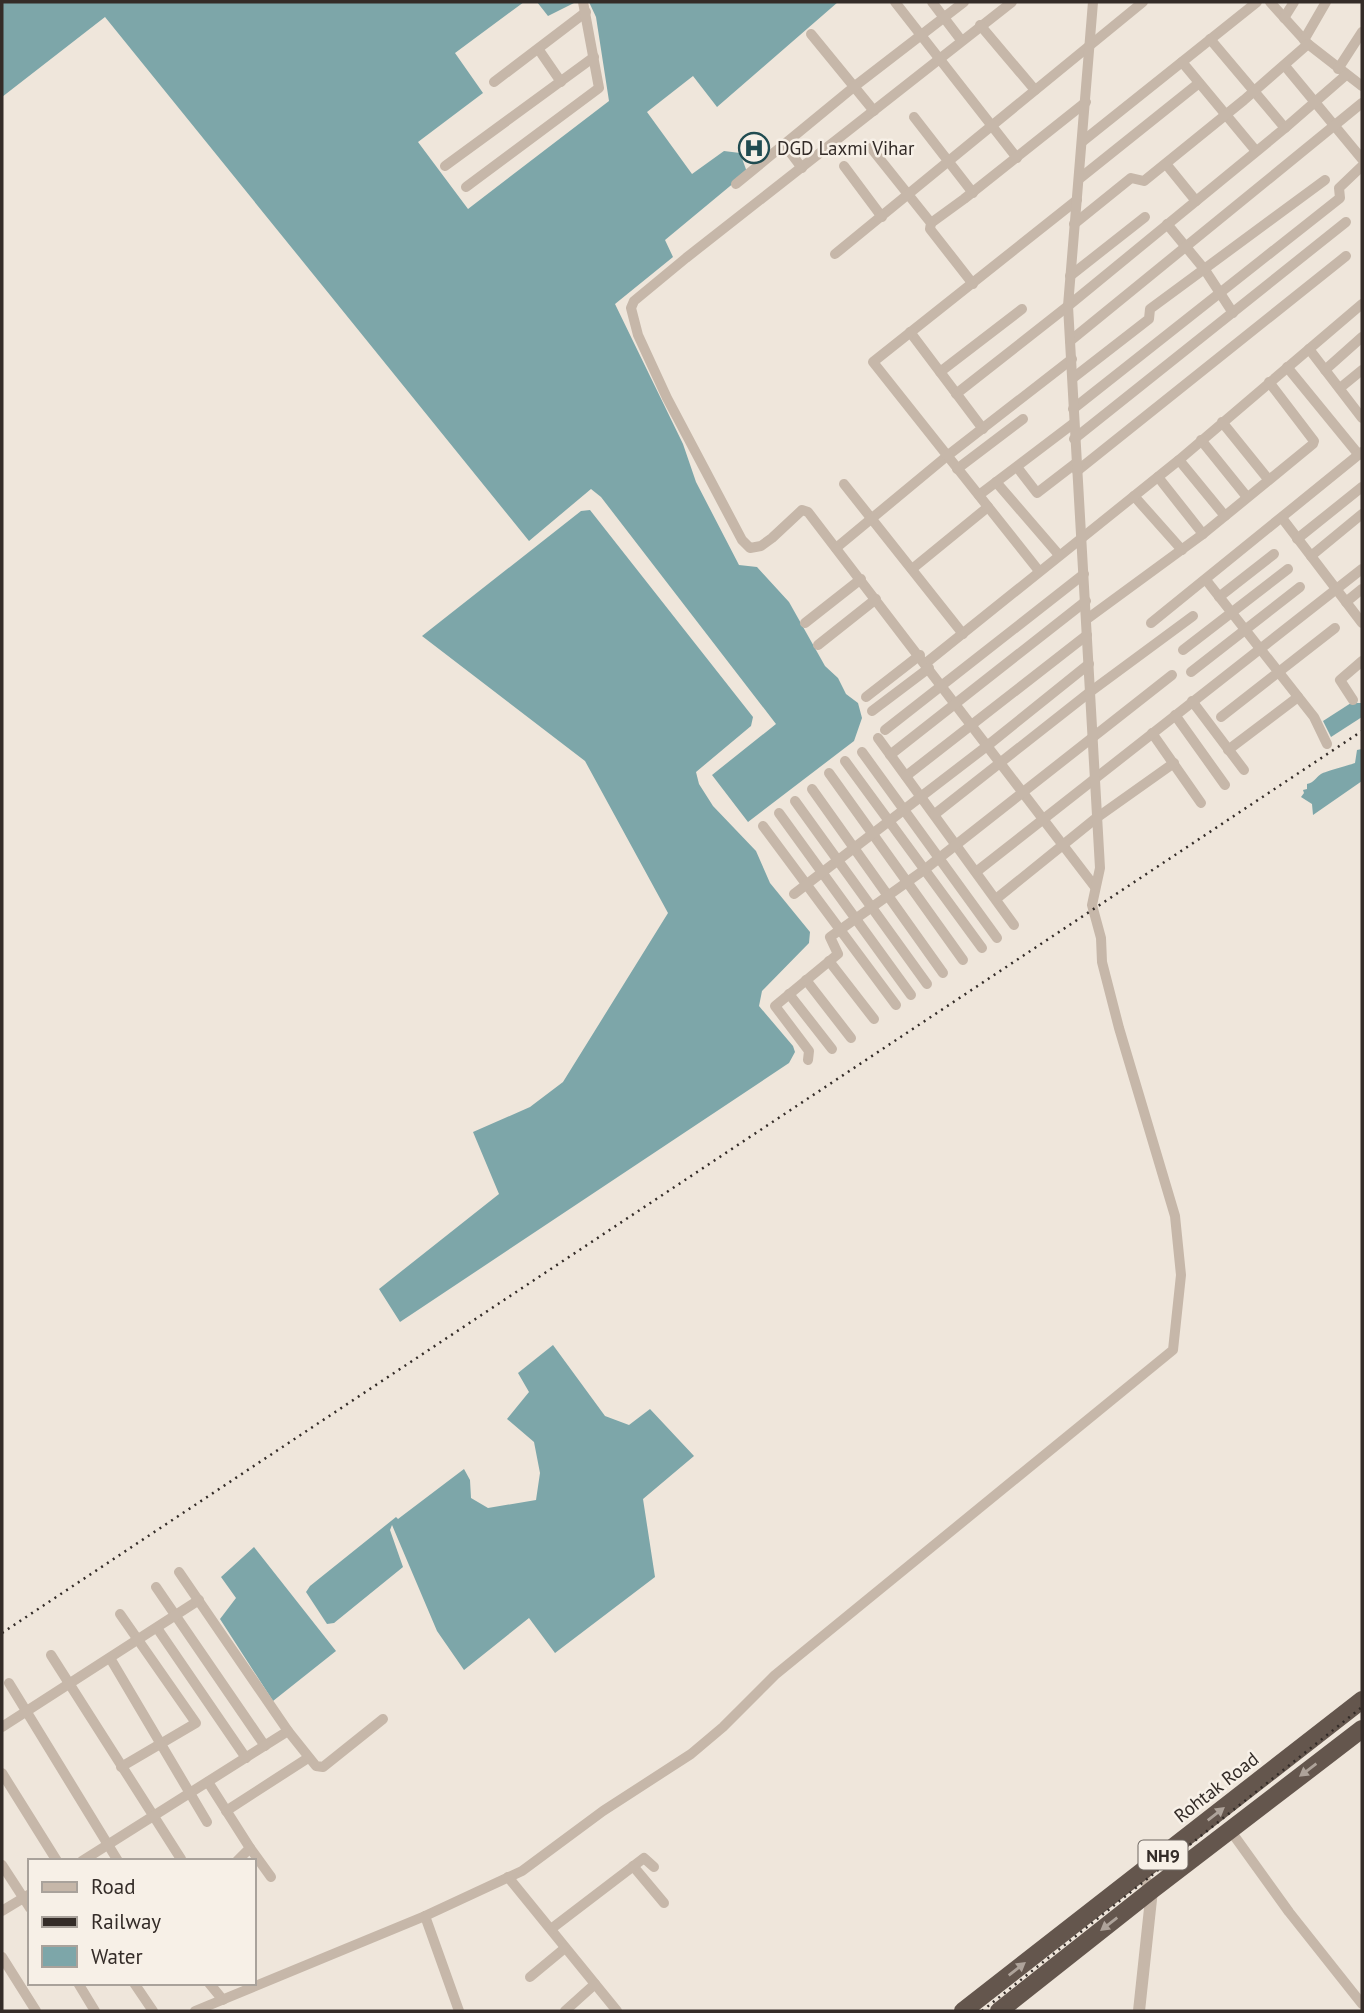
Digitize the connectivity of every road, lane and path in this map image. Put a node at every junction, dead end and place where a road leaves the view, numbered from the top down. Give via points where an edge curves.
1 (895, 2) edge
2 (932, 2) edge
3 (964, 2) edge
4 (1012, 2) edge
5 (1093, 2) edge
6 (1143, 2) edge
7 (1257, 2) edge
8 (1270, 2) edge
9 (1294, 2) edge
10 (1326, 2) edge
11 (585, 7) edge
12 (944, 17) junction
13 (1284, 18) junction
14 (980, 25) junction
15 (1362, 32) edge
16 (811, 34) dead end
17 (920, 34) junction
18 (1210, 39) junction
19 (961, 40) junction
20 (1306, 42) junction
21 (1090, 46) junction
22 (539, 50) junction
23 (594, 57) junction
24 (939, 58) junction
25 (1182, 62) junction
26 (1284, 66) junction
27 (1342, 72) junction
28 (494, 82) dead end
29 (561, 82) junction
30 (1199, 83) junction
31 (855, 86) junction
32 (1362, 86) edge
33 (1035, 90) junction
34 (1255, 91) junction
35 (1086, 102) junction
36 (1315, 102) junction
37 (1362, 103) edge
38 (874, 111) junction
39 (1226, 116) junction
40 (914, 117) dead end
41 (992, 126) junction
42 (1334, 126) junction
43 (1285, 128) junction
44 (1083, 141) junction
45 (783, 144) junction
46 (871, 148) dead end
47 (1256, 151) junction
48 (1017, 158) junction
49 (1362, 159) edge
50 (948, 162) junction
51 (1166, 164) junction
52 (445, 166) dead end
53 (844, 166) dead end
54 (1362, 166) edge
55 (802, 168) junction
56 (1079, 179) junction
57 (1325, 180) dead end
58 (736, 184) dead end
59 (466, 187) dead end
60 (973, 193) junction
61 (910, 195) junction
62 (1077, 200) junction
63 (1196, 201) junction
64 (882, 217) junction
65 (1145, 217) dead end
66 (1346, 222) dead end
67 (931, 223) junction
68 (1074, 224) junction
69 (1167, 224) junction
70 (1186, 246) junction
71 (835, 254) dead end
72 (1346, 256) dead end
73 (1205, 270) junction
74 (1070, 276) junction
75 (973, 284) junction
76 (1221, 293) junction
77 (1362, 304) edge
78 (1068, 306) junction
79 (1022, 309) dead end
80 (1233, 313) junction
81 (910, 332) junction
82 (1362, 337) edge
83 (1070, 341) junction
84 (1309, 348) junction
85 (1072, 359) junction
86 (1287, 367) junction
87 (1325, 369) junction
88 (1362, 370) edge
89 (940, 372) junction
90 (1073, 377) junction
91 (1269, 382) junction
92 (1340, 388) junction
93 (956, 394) junction
94 (1073, 409) junction
95 (1362, 418) edge
96 (1023, 419) dead end
97 (1222, 422) junction
98 (1074, 423) junction
99 (983, 429) junction
100 (1074, 439) junction
101 (1201, 440) junction
102 (1361, 453) edge
103 (947, 456) junction
104 (1179, 460) junction
105 (1017, 467) junction
106 (1077, 467) junction
107 (957, 469) junction
108 (1158, 477) junction
109 (1268, 480) junction
110 (996, 482) junction
111 (844, 484) dead end
112 (1362, 486) edge
113 (979, 495) junction
114 (1134, 496) junction
115 (1247, 497) junction
116 (988, 507) junction
117 (1362, 514) edge
118 (1225, 516) junction
119 (1282, 518) junction
120 (872, 519) junction
121 (1203, 534) junction
122 (1083, 536) junction
123 (1297, 538) junction
124 (836, 548) junction
125 (1182, 550) junction
126 (1274, 554) dead end
127 (1059, 555) junction
128 (1311, 556) junction
129 (912, 569) junction
130 (1288, 569) dead end
131 (1362, 569) edge
132 (1039, 571) junction
133 (1084, 574) junction
134 (861, 579) junction
135 (1206, 580) junction
136 (1300, 587) dead end
137 (1336, 589) junction
138 (1362, 589) edge
139 (1219, 597) junction
140 (876, 599) junction
141 (1086, 601) junction
142 (1346, 602) junction
143 (1231, 612) junction
144 (1193, 616) dead end
145 (1087, 620) junction
146 (805, 623) dead end
147 (1151, 623) dead end
148 (1362, 624) edge
149 (1335, 628) dead end
150 (1246, 630) junction
151 (963, 634) junction
152 (1087, 635) junction
153 (818, 645) dead end
154 (1260, 648) junction
155 (1183, 650) dead end
156 (1362, 661) edge
157 (925, 662) junction
158 (1089, 664) junction
159 (1278, 671) junction
160 (1191, 672) dead end
161 (1172, 674) dead end
162 (943, 686) junction
163 (1090, 692) junction
164 (866, 697) dead end
165 (1298, 697) junction
166 (1353, 700) dead end
167 (1192, 701) junction
168 (956, 704) junction
169 (872, 712) dead end
170 (1175, 715) junction
171 (1221, 716) dead end
172 (972, 725) junction
173 (1152, 733) junction
174 (1092, 737) junction
175 (1328, 744) dead end
176 (987, 746) junction
177 (1228, 750) junction
178 (862, 752) dead end
179 (890, 755) junction
180 (845, 761) dead end
181 (1174, 763) junction
182 (1001, 764) junction
183 (1244, 770) dead end
184 (829, 774) dead end
185 (906, 776) junction
186 (1094, 779) junction
187 (1225, 785) dead end
188 (812, 789) dead end
189 (1022, 792) junction
190 (921, 796) junction
191 (795, 801) dead end
192 (1201, 803) dead end
193 (904, 809) junction
194 (779, 813) dead end
195 (935, 814) junction
196 (1096, 819) junction
197 (1042, 820) junction
198 (888, 821) junction
199 (763, 826) dead end
200 (872, 834) junction
201 (956, 844) junction
202 (1062, 846) junction
203 (854, 847) junction
204 (940, 857) junction
205 (838, 859) junction
206 (924, 870) junction
207 (822, 872) junction
208 (976, 872) junction
209 (907, 882) junction
210 (807, 884) junction
211 (1095, 887) junction
212 (794, 894) dead end
213 (889, 895) junction
214 (996, 899) junction
215 (873, 906) junction
216 (857, 918) junction
217 (1014, 925) dead end
218 (840, 930) junction
219 (997, 938) dead end
220 (982, 948) dead end
221 (963, 960) dead end
222 (829, 961) junction
223 (943, 973) dead end
224 (806, 980) junction
225 (927, 984) dead end
226 (789, 994) junction
227 (911, 995) dead end
228 (896, 1005) dead end
229 (874, 1019) dead end
230 (851, 1038) dead end
231 (832, 1049) dead end
232 (808, 1060) dead end
233 (179, 1572) dead end
234 (156, 1587) dead end
235 (198, 1600) junction
236 (120, 1614) dead end
237 (176, 1615) junction
238 (157, 1628) junction
239 (138, 1641) junction
240 (51, 1655) dead end
241 (110, 1658) junction
242 (9, 1683) dead end
243 (69, 1684) junction
244 (1362, 1700) edge
245 (25, 1712) junction
246 (383, 1719) dead end
247 (2, 1727) edge
248 (1362, 1729) edge
249 (288, 1731) junction
250 (160, 1744) junction
251 (265, 1746) junction
252 (246, 1758) junction
253 (308, 1758) junction
254 (121, 1767) junction
255 (2, 1773) edge
256 (208, 1782) junction
257 (189, 1794) junction
258 (226, 1811) junction
259 (153, 1816) junction
260 (207, 1822) dead end
261 (1230, 1830) junction
262 (107, 1845) junction
263 (250, 1848) junction
264 (56, 1859) edge
265 (85, 1859) edge
266 (117, 1859) edge
267 (181, 1859) edge
268 (239, 1859) edge
269 (2, 1865) edge
270 (633, 1866) junction
271 (654, 1867) dead end
272 (1140, 1874) junction
273 (271, 1877) dead end
274 (508, 1877) junction
275 (1152, 1889) junction
276 (27, 1896) edge
277 (664, 1903) dead end
278 (2, 1911) edge
279 (425, 1916) junction
280 (551, 1929) junction
281 (565, 1948) junction
282 (2, 1957) edge
283 (530, 1977) dead end
284 (596, 1984) junction
285 (79, 1985) edge
286 (135, 1985) edge
287 (211, 1985) edge
288 (223, 2000) junction
289 (986, 2004) edge
290 (1362, 2004) edge
291 (36, 2011) edge
292 (95, 2011) edge
293 (153, 2011) edge
294 (195, 2011) edge
295 (458, 2011) edge
296 (565, 2011) edge
297 (617, 2011) edge
298 (963, 2011) edge
299 (999, 2011) edge
300 (1139, 2011) edge

1 - 17 street
2 - 12 street
3 - 12 street
4 - 14 street
5 - 21 street
6 - 21 street
7 - 18 street
8 - 13 street
9 - 13 street
10 - 20 street
11 - 22 street
11 - 23 street
12 - 17 street
12 - 19 street
13 - 20 street
14 - 19 street
14 - 33 street
15 - 27 street
16 - 31 street
17 - 24 street
17 - 31 street
18 - 25 street
18 - 34 street
19 - 24 street
20 - 26 street
20 - 27 street
21 - 33 street
21 - 35 street
22 - 28 street
22 - 29 street
23 - 29 street
23 - 59 street via 599,88
24 - 38 street
24 - 41 street
25 - 30 street
25 - 44 street
26 - 34 street
26 - 36 street
27 - 32 street
27 - 36 street
29 - 52 street
30 - 39 street
30 - 56 street
31 - 38 street
31 - 45 street
33 - 41 street
34 - 39 street
34 - 43 street
35 - 44 street
35 - 48 street
36 - 42 street
36 - 43 street
37 - 42 street
38 - 55 street
39 - 47 street
39 - 51 street
40 - 50 street
41 - 48 street
41 - 50 street
42 - 49 street
42 - 70 street
43 - 47 street
44 - 56 street
45 - 55 street
45 - 58 street
46 - 61 street
47 - 63 street
48 - 60 street
50 - 60 street
50 - 61 street
51 - 63 street
51 - 68 street via 1144,181 1131,178
53 - 64 street
54 - 76 street via 1339,188 1340,198
55 - 124 street via 631,308 638,335 667,398 742,540 750,548 761,546 805,509
56 - 62 street
57 - 73 street
60 - 67 street
61 - 64 street
61 - 67 street
62 - 68 street
62 - 75 street
63 - 69 street
64 - 71 street
65 - 74 street
66 - 80 street
67 - 75 street via 930,229
68 - 74 street
69 - 70 street
69 - 78 street
70 - 73 street
70 - 83 street
72 - 106 street
73 - 76 street
73 - 90 street via 1150,309 1149,319
74 - 78 street
75 - 81 street
76 - 80 street
76 - 94 street
77 - 84 street
78 - 83 street
78 - 93 street
79 - 89 street
80 - 100 street
81 - 89 street
81 - 103 street via 873,363
82 - 87 street
83 - 85 street
84 - 86 street
84 - 87 street
85 - 90 street
85 - 99 street
86 - 91 street
86 - 102 street
87 - 92 street
88 - 92 street
89 - 93 street
90 - 94 street
91 - 97 street
91 - 109 street via 1314,443
92 - 95 street
93 - 99 street
94 - 98 street
96 - 107 street
97 - 101 street
97 - 109 street
98 - 100 street
98 - 105 street
99 - 103 street
100 - 106 street
101 - 104 street
101 - 115 street
102 - 119 street
103 - 107 street
103 - 120 street
104 - 108 street
104 - 118 street
105 - 106 street via 1037,493
105 - 110 street
106 - 122 street
107 - 113 street
108 - 114 street
108 - 121 street
109 - 115 street
110 - 113 street
110 - 127 street
111 - 120 street
112 - 123 street
113 - 116 street
114 - 122 street
114 - 125 street
115 - 118 street
116 - 129 street
116 - 132 street
117 - 128 street
118 - 121 street
119 - 123 street
119 - 135 street
120 - 124 street
120 - 129 street
121 - 125 street
122 - 127 street
122 - 133 street
123 - 128 street
124 - 134 street
125 - 145 street
126 - 139 street
127 - 132 street
128 - 137 street
129 - 151 street
130 - 143 street
131 - 137 street
132 - 151 street
133 - 141 street
133 - 162 street
134 - 140 street
134 - 146 street
135 - 139 street
135 - 147 street
136 - 150 street
137 - 142 street
137 - 154 street
138 - 142 street
139 - 143 street
140 - 153 street
140 - 157 street
141 - 145 street
141 - 168 street
142 - 148 street
143 - 150 street
143 - 155 street
144 - 163 street
145 - 152 street
149 - 159 street
150 - 154 street
150 - 160 street
151 - 157 street
152 - 158 street
152 - 172 street
154 - 159 street
154 - 167 street
156 - 166 street via 1340,680
157 - 162 street
157 - 164 street
157 - 169 street
158 - 163 street
158 - 176 street
159 - 165 street
159 - 171 street
161 - 174 street
162 - 168 street
162 - 179 street via 881,734
163 - 174 street
163 - 182 street
165 - 175 street
165 - 177 street
167 - 170 street
167 - 177 street
168 - 172 street
168 - 179 street
170 - 173 street
170 - 187 street
172 - 176 street
172 - 185 street
173 - 181 street
173 - 186 street
174 - 186 street
174 - 189 street
176 - 182 street
176 - 190 street
177 - 183 street
178 - 193 street
179 - 185 street
180 - 198 street
181 - 192 street
181 - 196 street
182 - 189 street
182 - 195 street
184 - 200 street
185 - 190 street
186 - 196 street
186 - 197 street
188 - 203 street
189 - 197 street
189 - 201 street
190 - 193 street
190 - 195 street
191 - 205 street
193 - 198 street
193 - 204 street
194 - 207 street
195 - 201 street
196 - 202 street
196 - 211 street via 1100,868
197 - 202 street
197 - 208 street
198 - 200 street
198 - 206 street
199 - 210 street
200 - 203 street
200 - 209 street
201 - 204 street
201 - 208 street
202 - 211 street
202 - 214 street
203 - 205 street
203 - 213 street
204 - 206 street
204 - 219 street
205 - 207 street
205 - 215 street
206 - 209 street
206 - 220 street
207 - 210 street
207 - 216 street
208 - 214 street
209 - 213 street
209 - 221 street
210 - 212 street
210 - 218 street
211 - 274 street via 1092,905 1102,962 1175,1216 1181,1275 1173,1349 775,1675 691,1754
213 - 215 street
213 - 223 street
214 - 217 street
215 - 216 street
215 - 225 street
216 - 218 street
216 - 227 street
218 - 222 street via 830,938 838,953
218 - 228 street
222 - 224 street
222 - 229 street
224 - 226 street
224 - 230 street
226 - 231 street
226 - 232 street via 775,1006 809,1051
233 - 235 street
234 - 237 street
235 - 237 street
235 - 249 street
236 - 239 street
237 - 238 street
237 - 251 street
238 - 239 street
238 - 252 street
239 - 241 street
239 - 250 street via 195,1720 194,1725
240 - 243 street
241 - 243 street
241 - 250 street
242 - 245 street
243 - 245 street
243 - 254 street
272 -> 244 highway, Rohtak Road / NH9
245 - 247 street
245 - 262 street
246 - 253 street via 328,1765 316,1766
248 -> 261 highway, NH9
249 - 251 street
249 - 253 street
250 - 254 street
250 - 257 street
251 - 252 street
252 - 256 street
253 - 258 street
254 - 259 street
255 - 264 street
256 - 257 street
256 - 258 street
257 - 259 street
257 - 260 street
258 - 263 street
259 - 262 street
259 - 267 street
261 - 275 highway, NH9
261 - 290 street
262 - 265 street
262 - 266 street
263 - 268 street
263 - 273 street
269 - 276 street
270 - 271 street via 644,1858
270 - 277 street
270 - 280 street
272 - 275 street
289 -> 272 highway, Rohtak Road / NH9
274 - 279 street
274 - 280 street
275 -> 299 highway, NH9
275 - 300 street
276 - 278 street
279 - 288 street
279 - 295 street
280 - 281 street
281 - 283 street
281 - 284 street
282 - 291 street
284 - 296 street
284 - 297 street
285 - 292 street
286 - 293 street
287 - 288 street
288 - 294 street
289 - 298 highway, Rohtak Road / NH9

